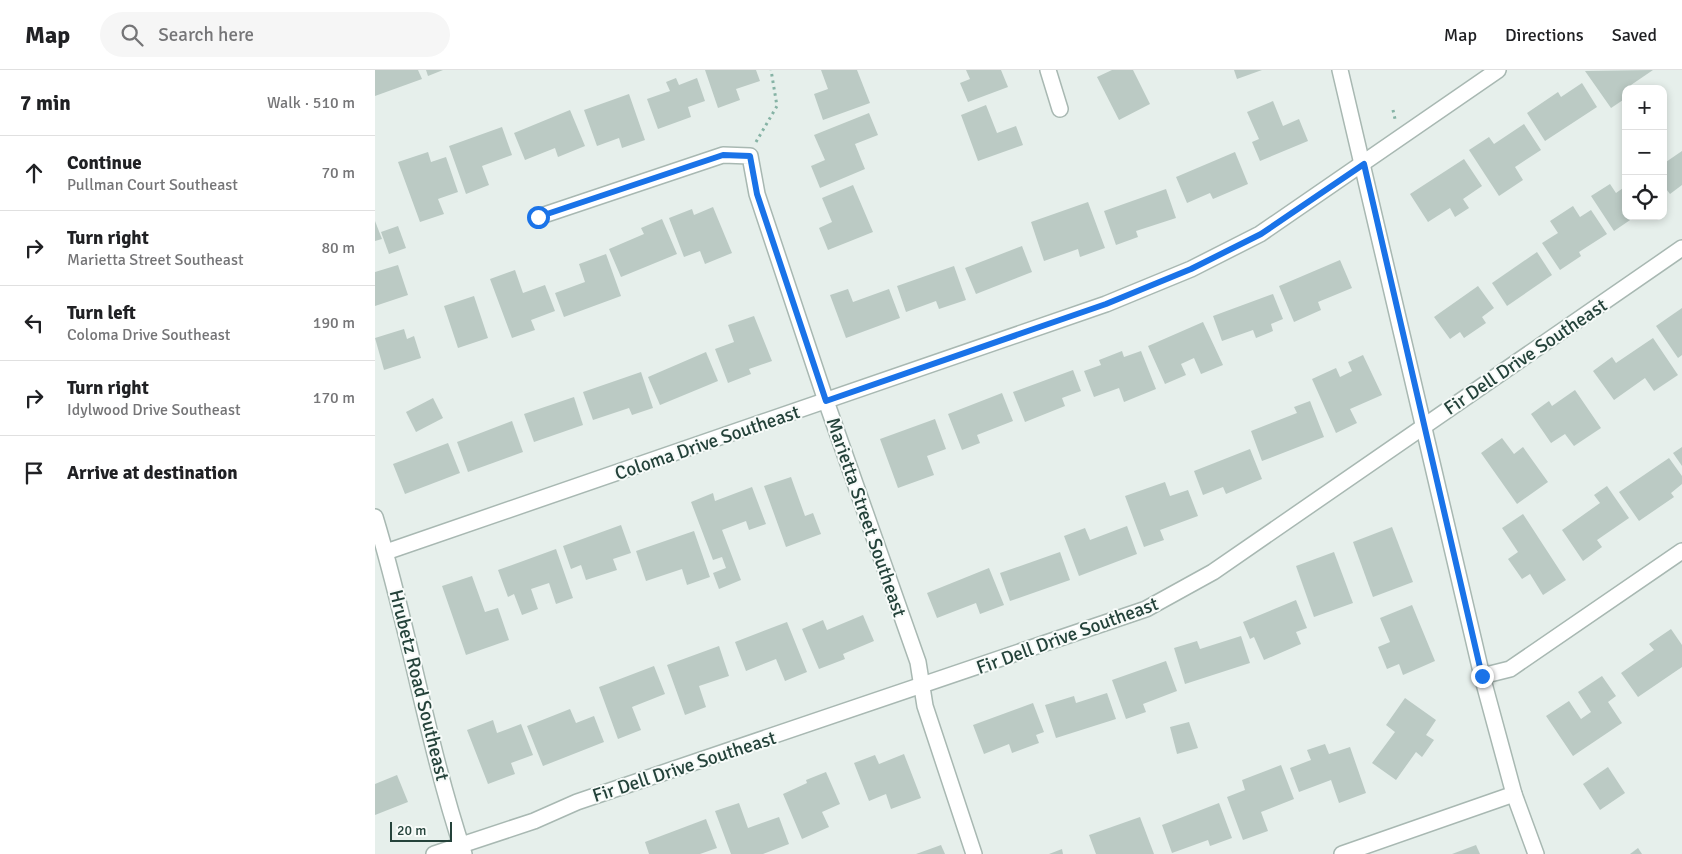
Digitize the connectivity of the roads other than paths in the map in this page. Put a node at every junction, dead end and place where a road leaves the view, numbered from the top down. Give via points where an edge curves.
1 (1048, 70) edge
2 (1340, 70) edge
3 (1498, 70) edge
4 (1060, 109) dead end
5 (1364, 164) junction
6 (538, 217) dead end
7 (1682, 248) edge
8 (826, 401) junction
9 (1424, 425) junction
10 (375, 517) edge
11 (1682, 551) edge
12 (386, 552) junction
13 (1482, 676) junction
14 (922, 686) junction
15 (1514, 794) junction
16 (462, 849) edge
17 (434, 854) edge
18 (974, 854) edge
19 (1342, 854) edge
20 (1536, 854) edge

1 - 4 street
2 - 5 street
3 - 5 street, Coloma Drive Southeast
5 - 8 street, Coloma Drive Southeast via 1261,234 1191,269 1106,304
5 - 9 street
6 - 8 street, Marietta Street Southeast via 723,155 750,156 757,194
7 - 9 street, Fir Dell Drive Southeast
8 - 12 street, Coloma Drive Southeast
8 - 14 street, Marietta Street Southeast via 918,662
9 - 13 street
9 - 14 street, Fir Dell Drive Southeast via 1213,572 1146,609
10 - 12 street, Hrubetz Road Southeast
11 - 13 street via 1510,670
12 - 16 street, Hrubetz Road Southeast via 433,748
13 - 15 street
14 - 16 street, Fir Dell Drive Southeast via 577,802
14 - 18 street, Marietta Street Southeast via 925,706
15 - 19 street
15 - 20 street
16 - 17 street, Fir Dell Drive Southeast

